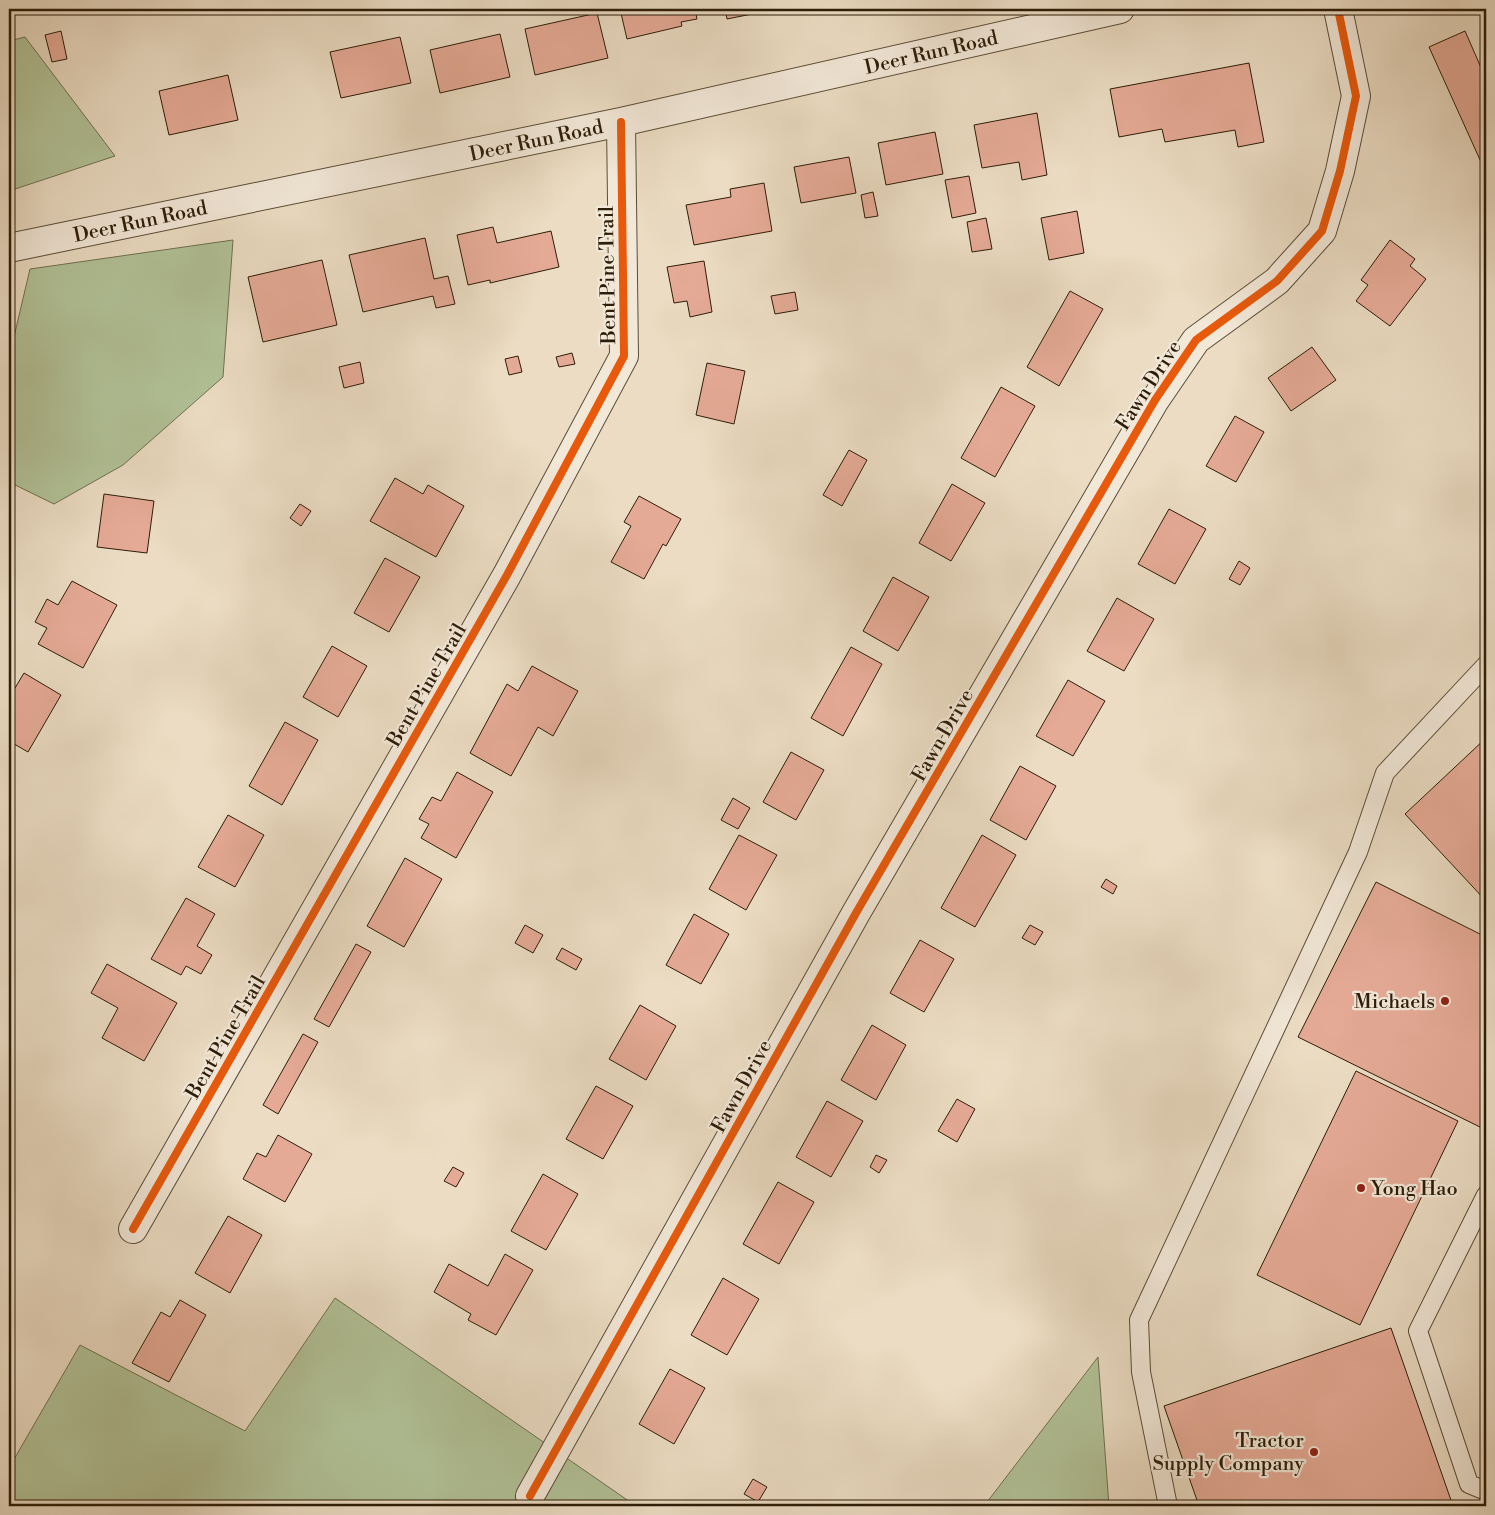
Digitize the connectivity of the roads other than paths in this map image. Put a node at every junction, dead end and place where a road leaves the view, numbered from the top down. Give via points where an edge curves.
1 (1120, 9) edge
2 (1338, 9) edge
3 (621, 122) junction
4 (9, 248) edge
5 (1486, 665) edge
6 (1486, 1195) edge
7 (133, 1230) dead end
8 (1486, 1491) edge
9 (530, 1496) dead end
10 (1168, 1506) edge

1 - 3 street, Deer Run Road
2 - 9 street, Fawn Drive via 1356,96 1340,171 1322,231 1278,281 1196,340 1155,400 861,905
3 - 4 street, Deer Run Road
3 - 7 street, Bent Pine Trail via 624,356 507,575
5 - 10 lane via 1385,773 1358,852 1139,1320 1141,1372
6 - 8 lane via 1418,1331 1469,1484

